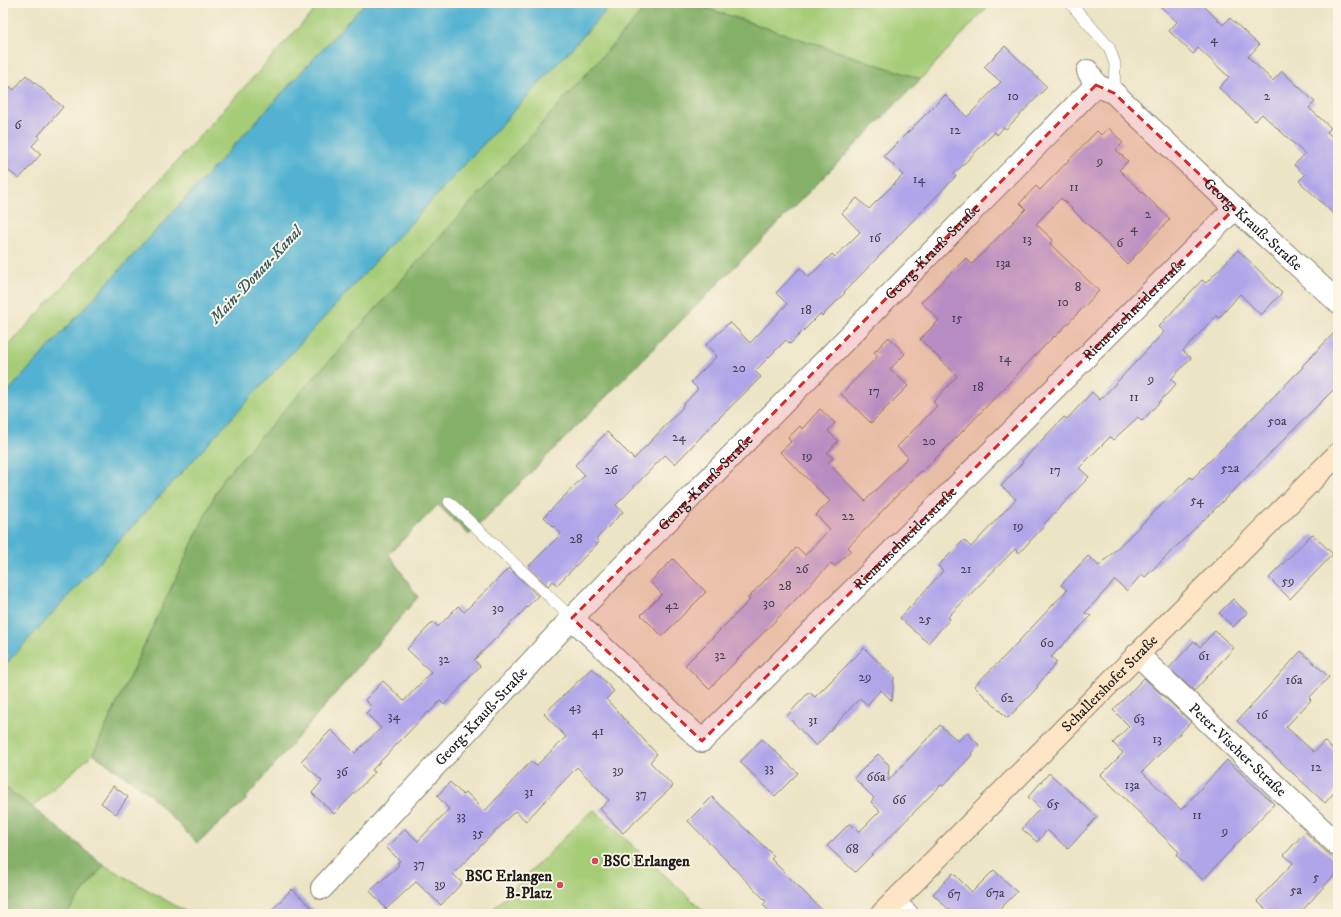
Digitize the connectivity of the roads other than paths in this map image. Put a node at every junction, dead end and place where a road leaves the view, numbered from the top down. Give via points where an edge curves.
1 (1076, 5) edge
2 (1100, 83) junction
3 (1235, 208) junction
4 (1338, 302) edge
5 (1338, 454) edge
6 (449, 502) dead end
7 (572, 618) junction
8 (1138, 654) junction
9 (1338, 845) edge
10 (322, 888) dead end
11 (894, 910) edge

1 - 2 lane via 1112,53 1115,64
2 - 3 street, Georg-Krauß-Straße
2 - 7 street, Georg-Krauß-Straße
3 - 4 street, Georg-Krauß-Straße
3 - 7 street, Riemenschneiderstraße via 702,742
5 - 8 street, Schallershofer Straße
6 - 7 lane
7 - 10 street, Georg-Krauß-Straße
8 - 9 street, Peter-Vischer-Straße
8 - 11 street, Schallershofer Straße

